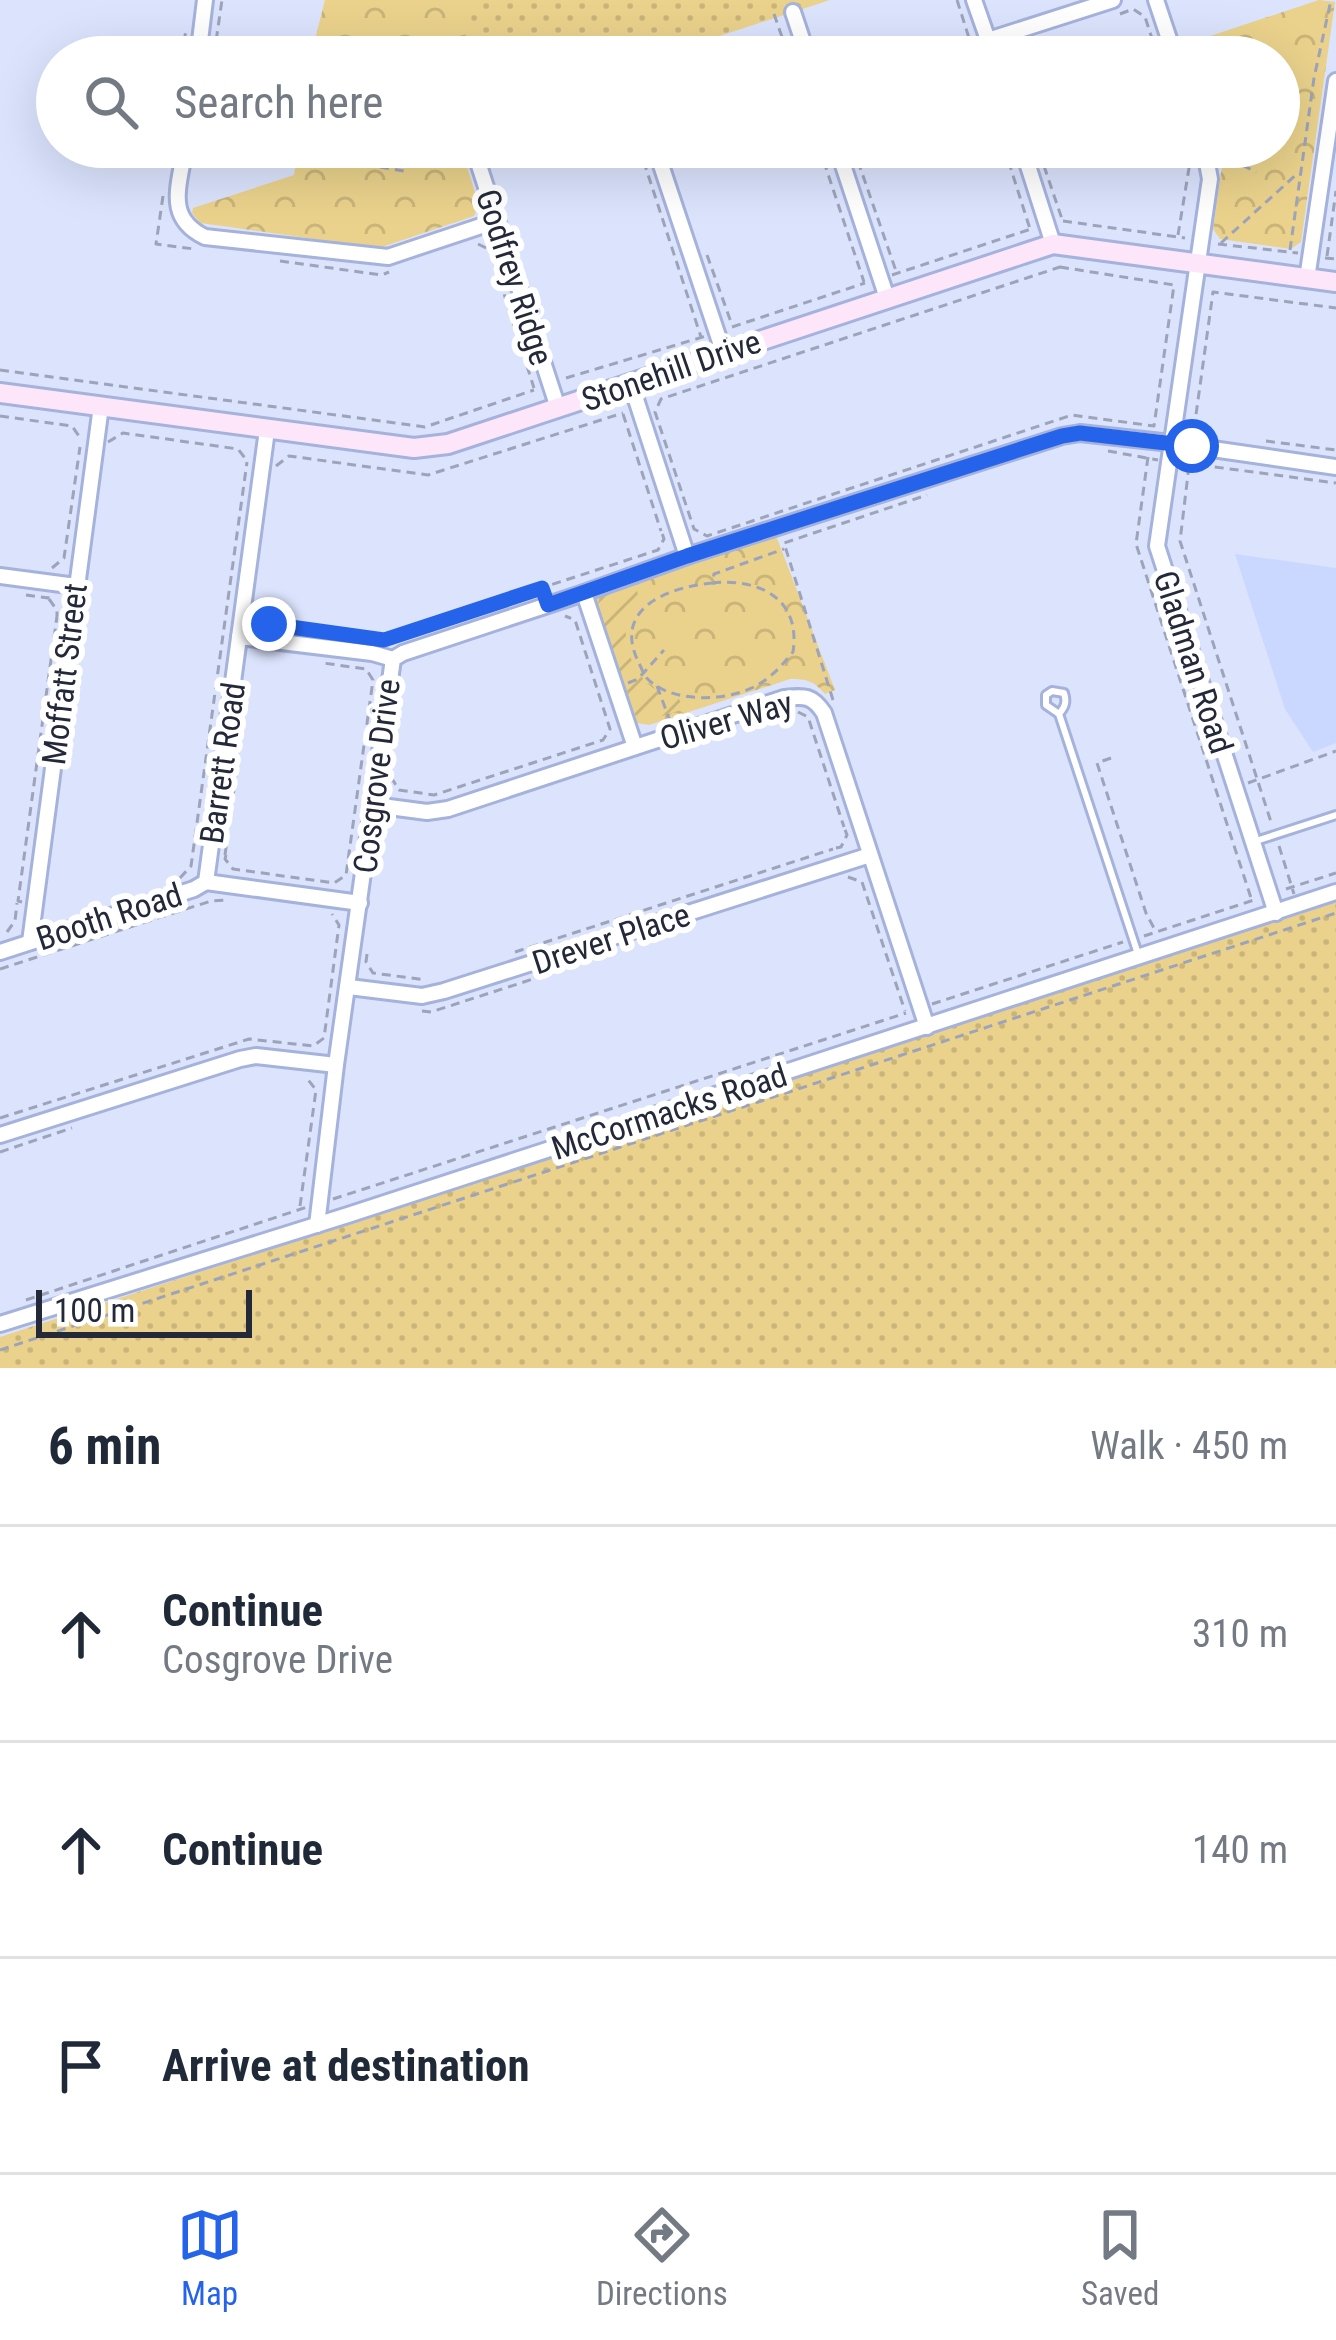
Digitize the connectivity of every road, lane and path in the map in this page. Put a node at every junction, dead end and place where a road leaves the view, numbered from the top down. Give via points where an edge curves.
1 (206, 0) edge
2 (223, 0) edge
3 (957, 0) edge
4 (974, 0) edge
5 (1156, 0) edge
6 (1331, 0) edge
7 (1113, 8) edge
8 (793, 12) dead end
9 (774, 14) dead end
10 (200, 36) edge
11 (217, 36) edge
12 (782, 36) edge
13 (801, 36) edge
14 (968, 36) edge
15 (987, 36) edge
16 (1004, 36) edge
17 (1151, 36) edge
18 (1168, 36) edge
19 (1336, 81) edge
20 (182, 168) edge
21 (480, 168) edge
22 (646, 168) edge
23 (662, 168) edge
24 (826, 168) edge
25 (844, 168) edge
26 (861, 168) edge
27 (1011, 168) edge
28 (1029, 168) edge
29 (1045, 168) edge
30 (1189, 168) edge
31 (1208, 168) edge
32 (1248, 168) edge
33 (1301, 170) junction
34 (1256, 172) dead end
35 (1336, 191) edge
36 (496, 220) junction
37 (1178, 237) junction
38 (1202, 240) junction
39 (1053, 244) junction
40 (1220, 244) junction
41 (1290, 252) junction
42 (1310, 256) junction
43 (1327, 258) junction
44 (1336, 259) edge
45 (1199, 264) junction
46 (1307, 278) junction
47 (1336, 282) edge
48 (887, 298) junction
49 (1336, 308) edge
50 (732, 327) dead end
51 (723, 351) junction
52 (0, 370) edge
53 (550, 384) junction
54 (631, 384) junction
55 (0, 392) edge
56 (101, 406) junction
57 (558, 408) junction
58 (655, 412) joint
59 (267, 430) junction
60 (1194, 432) dead end
61 (81, 439) dead end
62 (1265, 441) dead end
63 (1172, 443) junction
64 (1097, 450) dead end
65 (1336, 450) edge
66 (1147, 458) junction
67 (247, 462) dead end
68 (1169, 462) junction
69 (1190, 464) junction
70 (1336, 467) edge
71 (1336, 483) edge
72 (943, 490) dead end
73 (662, 533) dead end
74 (786, 549) junction
75 (687, 556) junction
76 (50, 568) dead end
77 (0, 576) edge
78 (712, 583) junction
79 (76, 586) junction
80 (584, 593) junction
81 (548, 605) junction
82 (805, 610) junction
83 (258, 612) dead end
84 (790, 614) junction
85 (57, 616) dead end
86 (338, 634) dead end
87 (239, 637) junction
88 (384, 640) dead end
89 (664, 650) dead end
90 (393, 659) junction
91 (306, 660) dead end
92 (644, 673) junction
93 (657, 686) junction
94 (615, 687) junction
95 (795, 710) dead end
96 (838, 713) dead end
97 (1059, 714) dead end
98 (674, 734) junction
99 (635, 747) junction
100 (240, 748) dead end
101 (1336, 751) edge
102 (1112, 758) dead end
103 (391, 779) dead end
104 (1256, 780) junction
105 (1235, 788) junction
106 (374, 806) junction
107 (1336, 815) edge
108 (1275, 835) junction
109 (1252, 842) junction
110 (218, 854) junction
111 (870, 855) junction
112 (838, 865) junction
113 (1336, 873) edge
114 (181, 878) dead end
115 (206, 882) junction
116 (1292, 887) junction
117 (1336, 892) edge
118 (1270, 895) junction
119 (228, 900) dead end
120 (18, 901) junction
121 (1252, 901) junction
122 (35, 903) junction
123 (360, 903) junction
124 (1298, 905) junction
125 (328, 913) dead end
126 (1276, 913) junction
127 (1336, 914) edge
128 (1156, 932) junction
129 (0, 936) edge
130 (1133, 939) junction
131 (369, 940) dead end
132 (29, 943) junction
133 (0, 952) edge
134 (514, 952) dead end
135 (1140, 957) junction
136 (0, 969) edge
137 (534, 978) dead end
138 (428, 981) dead end
139 (349, 987) junction
140 (412, 1010) dead end
141 (913, 1011) junction
142 (927, 1027) junction
143 (336, 1065) junction
144 (302, 1076) dead end
145 (0, 1118) edge
146 (85, 1124) dead end
147 (0, 1135) edge
148 (0, 1152) edge
149 (334, 1187) dead end
150 (342, 1196) junction
151 (320, 1203) junction
152 (299, 1210) junction
153 (317, 1225) junction
154 (23, 1301) dead end
155 (0, 1324) edge
156 (0, 1350) edge

1 - 10 street
2 - 11 path
3 - 14 path
4 - 15 street
5 - 18 street
6 - 33 path
7 - 16 street
7 - 17 path via 1145,17
8 - 13 street
9 - 12 path
19 - 42 street
20 - 36 street via 181,218 205,237 388,257
21 - 36 street, Godfrey Ridge
22 - 53 path via 700,338
23 - 51 street
24 - 50 path via 865,284
25 - 48 street
26 - 27 path via 896,273 1030,229
28 - 39 street
29 - 37 path via 1063,221
30 - 37 path
31 - 38 street, Gladman Road
32 - 34 path
33 - 40 path
33 - 41 path
35 - 43 path
36 - 53 street, Godfrey Ridge
37 - 38 path
38 - 40 path
38 - 45 street, Gladman Road
39 - 45 street, Stonehill Drive
39 - 48 street, Stonehill Drive
40 - 41 path
41 - 42 path
42 - 43 path
42 - 46 street
43 - 44 path
45 - 46 street, Stonehill Drive
45 - 63 street, Gladman Road
46 - 47 street, Stonehill Drive
48 - 51 street, Stonehill Drive
49 - 60 path via 1214,292
51 - 54 street, Stonehill Drive
52 - 53 path via 425,427
53 - 57 street, Godfrey Ridge
54 - 57 street, Stonehill Drive
54 - 75 street
55 - 56 street, Stonehill Drive
56 - 59 street, Stonehill Drive
56 - 79 street, Moffatt Street
57 - 59 street, Stonehill Drive via 414,448
58 - 58 path via 694,529 707,536 1072,415 1154,426 1174,285 1060,267 662,399
59 - 87 street, Barrett Road
61 - 76 path via 64,559
62 - 65 path
63 - 68 street, Gladman Road
63 - 70 street, Cosgrove Drive
63 - 75 street, Cosgrove Drive via 1062,436
64 - 66 path
66 - 68 path
66 - 121 path via 1136,544
67 - 114 path via 191,866
68 - 69 path
68 - 105 street, Gladman Road via 1157,546
69 - 71 path
69 - 104 path via 1180,541
72 - 74 path via 784,543
73 - 88 path via 658,550
74 - 78 path via 714,574
74 - 82 path
75 - 80 street, Cosgrove Drive
77 - 79 street
78 - 84 path via 768,593
78 - 92 path via 667,593 637,616 632,648
79 - 122 street, Moffatt Street
80 - 81 street, Cosgrove Drive
80 - 94 street
81 - 90 street, Cosgrove Drive
81 - 103 path via 553,617 575,620 610,729 603,740 434,795 398,790
82 - 84 path
82 - 96 path
83 - 86 path via 266,623
84 - 93 path via 793,652 757,687 720,697
85 - 120 path
87 - 90 street
87 - 110 street, Barrett Road
89 - 92 path
90 - 106 street, Cosgrove Drive
91 - 110 path via 366,668 373,680 346,874 334,883 232,869
92 - 93 path
92 - 94 path
93 - 98 path
94 - 99 street
95 - 134 path via 808,717 847,835 841,847
97 - 130 lane
98 - 99 street, Oliver Way
98 - 111 street, Oliver Way via 784,698 816,701
99 - 106 street, Oliver Way via 448,809
100 - 110 path
101 - 104 path
102 - 128 path via 1097,763
104 - 105 path
104 - 108 path
105 - 109 street, Gladman Road
106 - 123 street, Cosgrove Drive
107 - 108 lane
108 - 109 lane
108 - 116 path
109 - 118 street, Gladman Road
110 - 115 street, Barrett Road
111 - 112 street, Drever Place
111 - 141 street, Oliver Way
112 - 139 street, Drever Place via 444,992
112 - 141 path via 843,878 862,882
113 - 116 path
115 - 123 street, Booth Road
115 - 132 street, Booth Road
116 - 118 path
116 - 124 path
117 - 124 street, McCormacks Road
118 - 121 path
118 - 126 street, Gladman Road
119 - 136 path
120 - 122 path
120 - 129 path via 15,921
121 - 128 path
122 - 132 street, Moffatt Street
123 - 139 street, Cosgrove Drive
124 - 126 street, McCormacks Road
125 - 145 path via 339,925 324,1038 313,1046 250,1039
126 - 135 street, McCormacks Road
127 - 156 path
128 - 130 path
130 - 135 lane
130 - 141 path
131 - 138 path via 366,962 374,973
132 - 133 street, Booth Road
135 - 142 street, McCormacks Road
137 - 140 path via 431,1012
139 - 143 street, Cosgrove Drive
141 - 142 street, Oliver Way
141 - 150 path
142 - 153 street, McCormacks Road
143 - 147 street via 239,1059
143 - 151 street, Cosgrove Drive
144 - 152 path via 316,1090
146 - 148 path
149 - 150 path
150 - 151 path
151 - 152 path
151 - 153 street, Cosgrove Drive
152 - 154 path
153 - 155 street, McCormacks Road

